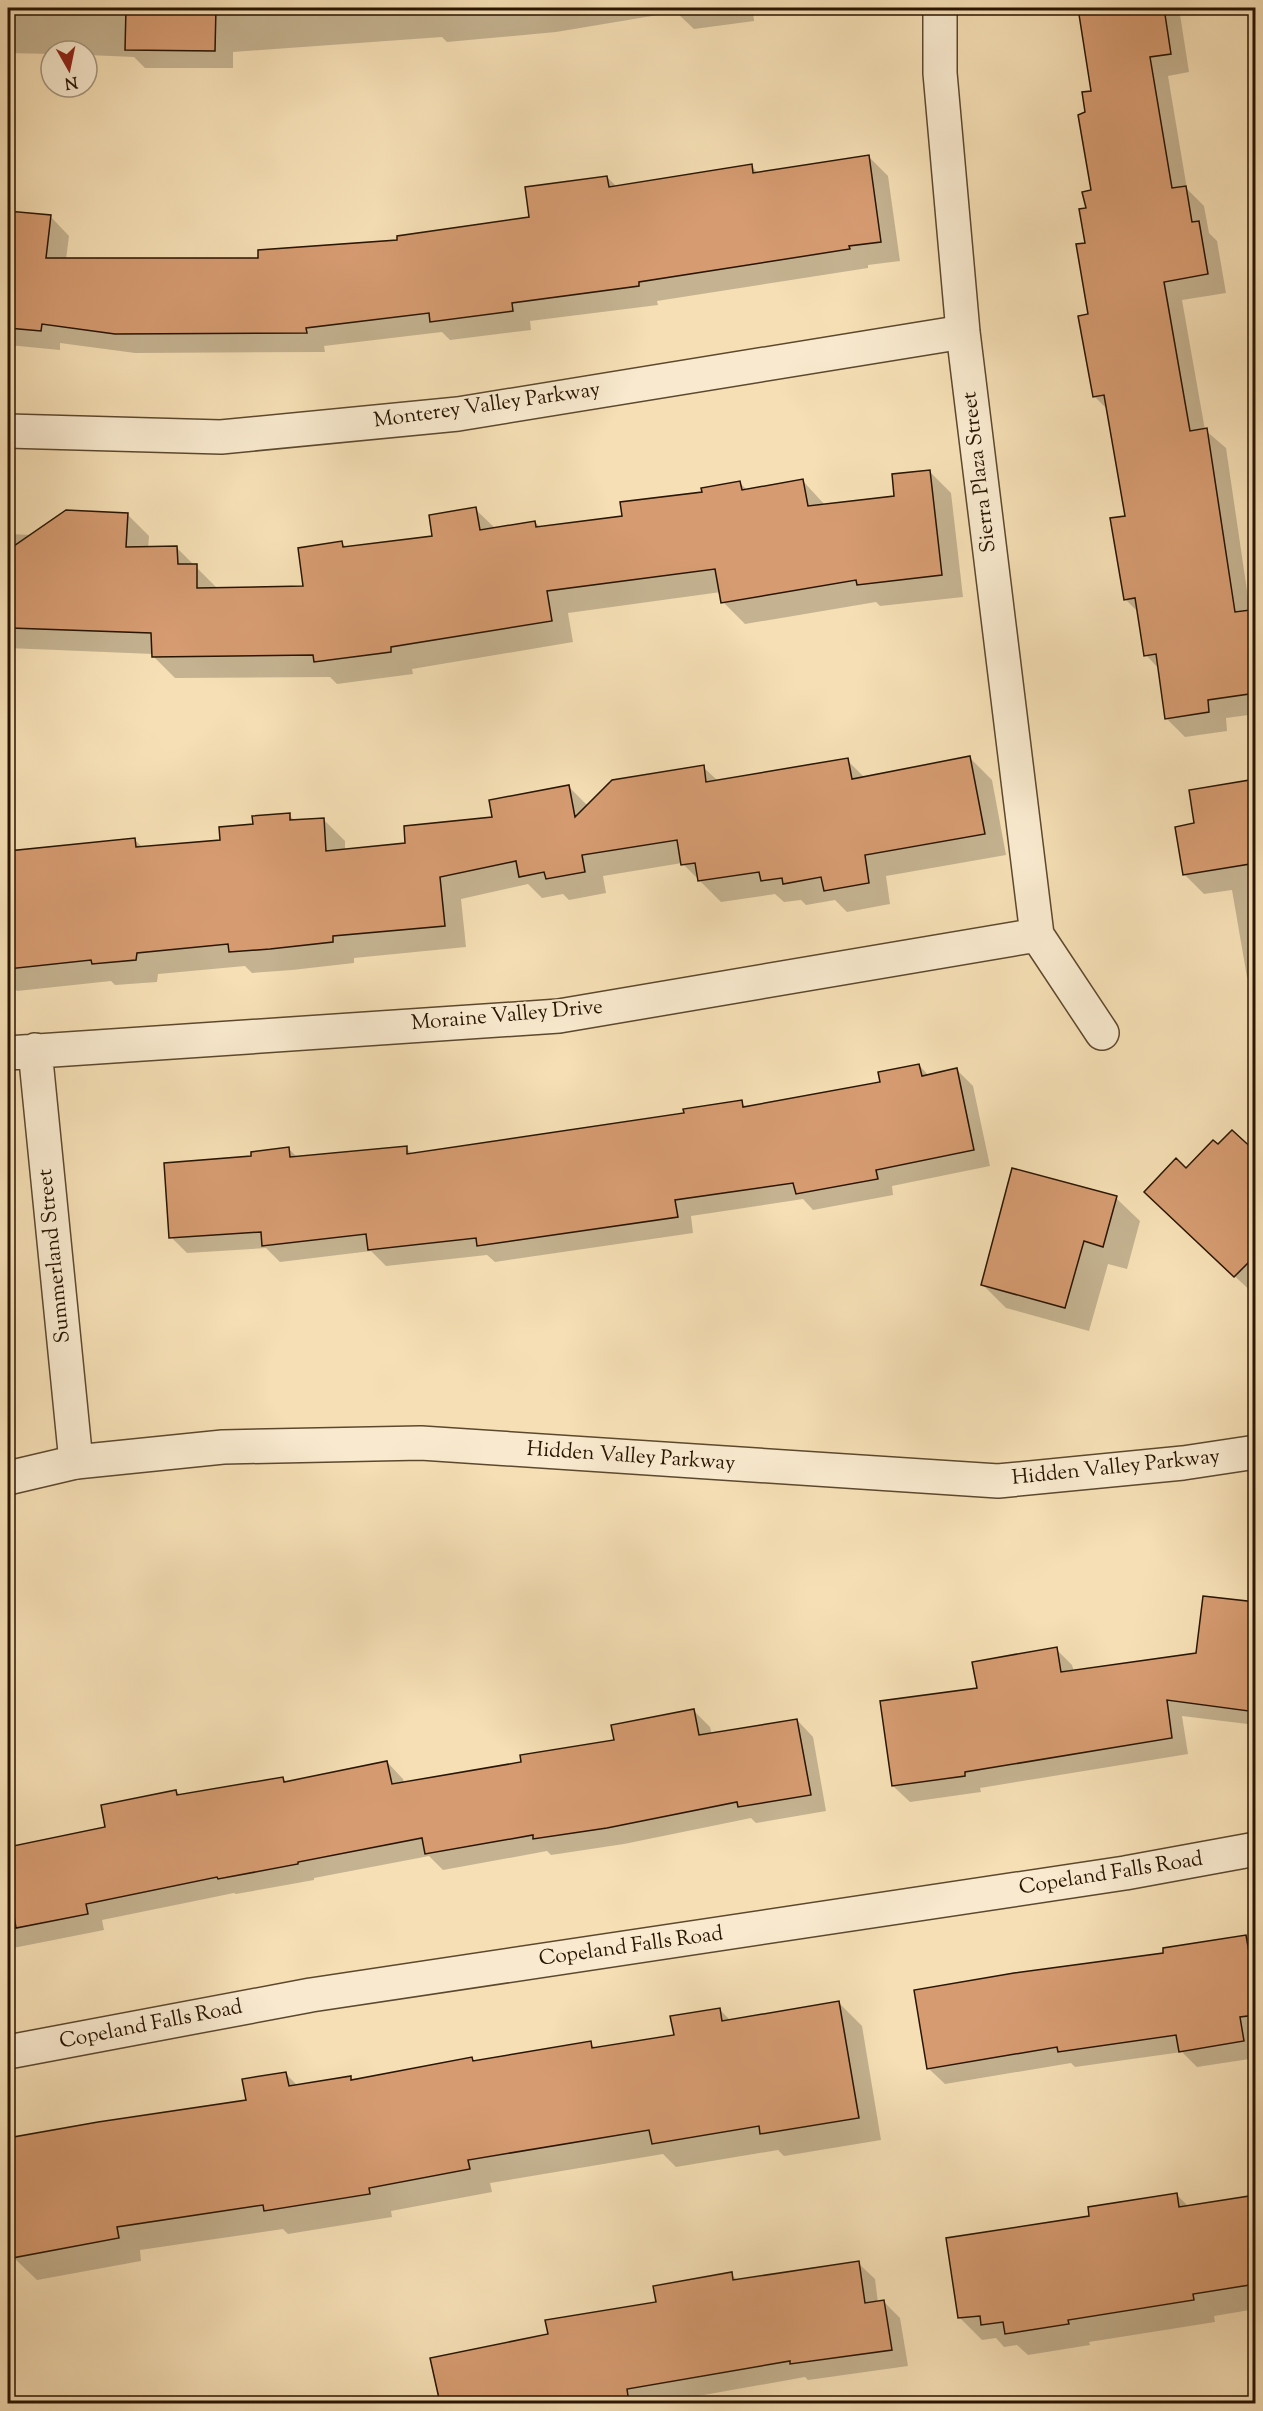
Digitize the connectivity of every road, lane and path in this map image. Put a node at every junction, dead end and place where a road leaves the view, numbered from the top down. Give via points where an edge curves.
1 (940, 8) edge
2 (963, 332) junction
3 (8, 431) edge
4 (1037, 935) junction
5 (1102, 1033) dead end
6 (21, 1051) edge
7 (1256, 1452) edge
8 (76, 1462) junction
9 (8, 1478) edge
10 (1256, 1849) edge
11 (8, 2052) edge

1 - 2 street, Sierra Plaza Street via 940,73
2 - 3 street, Monterey Valley Parkway via 458,414 221,437
2 - 4 street, Sierra Plaza Street
4 - 5 street
4 - 6 street, Moraine Valley Drive via 559,1016
6 - 8 street, Summerland Street
7 - 8 street, Hidden Valley Parkway via 998,1481 421,1443 223,1447
8 - 9 street, Hidden Valley Parkway
10 - 11 street, Copeland Falls Road via 1125,1874 311,1995

